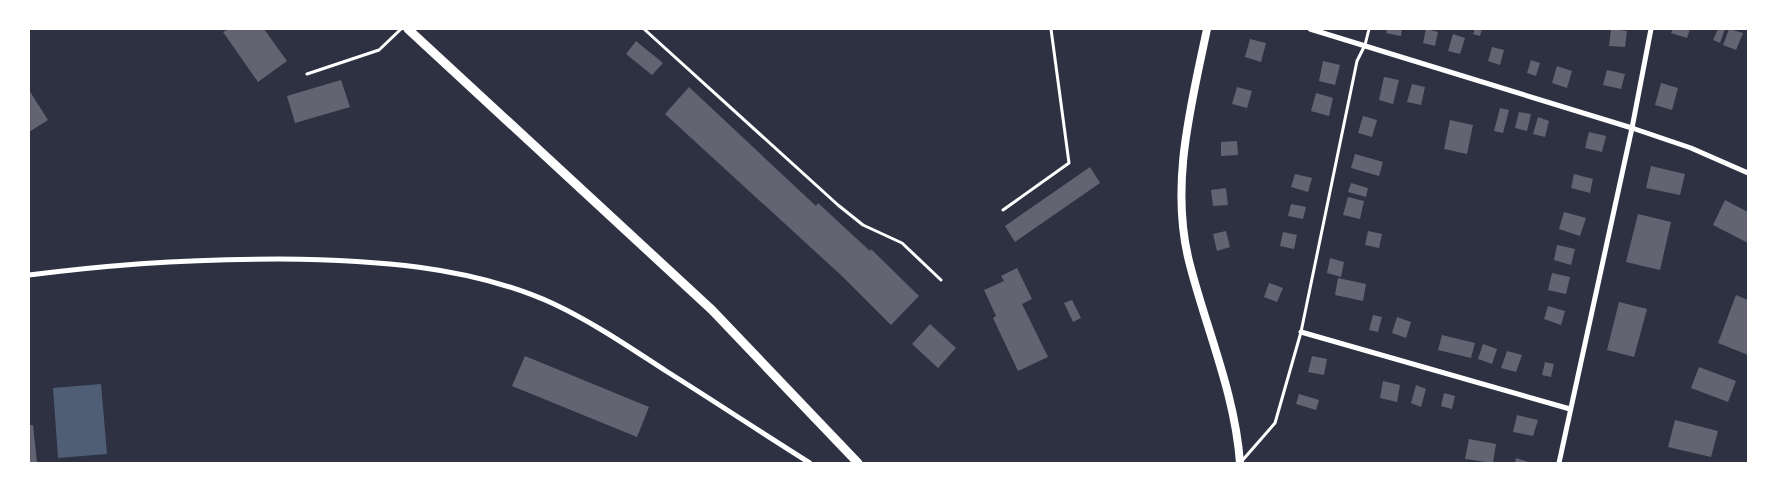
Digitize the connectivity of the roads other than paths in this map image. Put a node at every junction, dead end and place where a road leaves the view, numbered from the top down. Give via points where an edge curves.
1 (401, 29) edge
2 (408, 29) edge
3 (644, 29) edge
4 (1051, 29) edge
5 (1207, 29) edge
6 (1310, 29) edge
7 (1369, 29) edge
8 (1651, 29) edge
9 (1365, 45) junction
10 (307, 74) dead end
11 (1632, 128) junction
12 (1748, 173) edge
13 (1003, 210) dead end
14 (29, 275) edge
15 (941, 280) dead end
16 (1301, 332) junction
17 (1570, 409) junction
18 (810, 463) edge
19 (858, 463) edge
20 (1240, 463) edge
21 (1558, 463) edge

1 - 10 lane via 379,50
2 - 19 main road via 712,310
3 - 15 lane via 838,205 864,225 902,243
4 - 13 lane via 1069,163
5 - 20 street via 1183,145 1182,219 1189,264 1236,424
6 - 9 street
7 - 9 lane
8 - 11 street
9 - 11 street
9 - 16 lane via 1357,61
11 - 12 street via 1691,148
11 - 17 street
14 - 18 street via 103,265 214,259 321,260 391,263 491,282 553,304 610,334
16 - 17 street
16 - 20 lane via 1275,423
17 - 21 street

